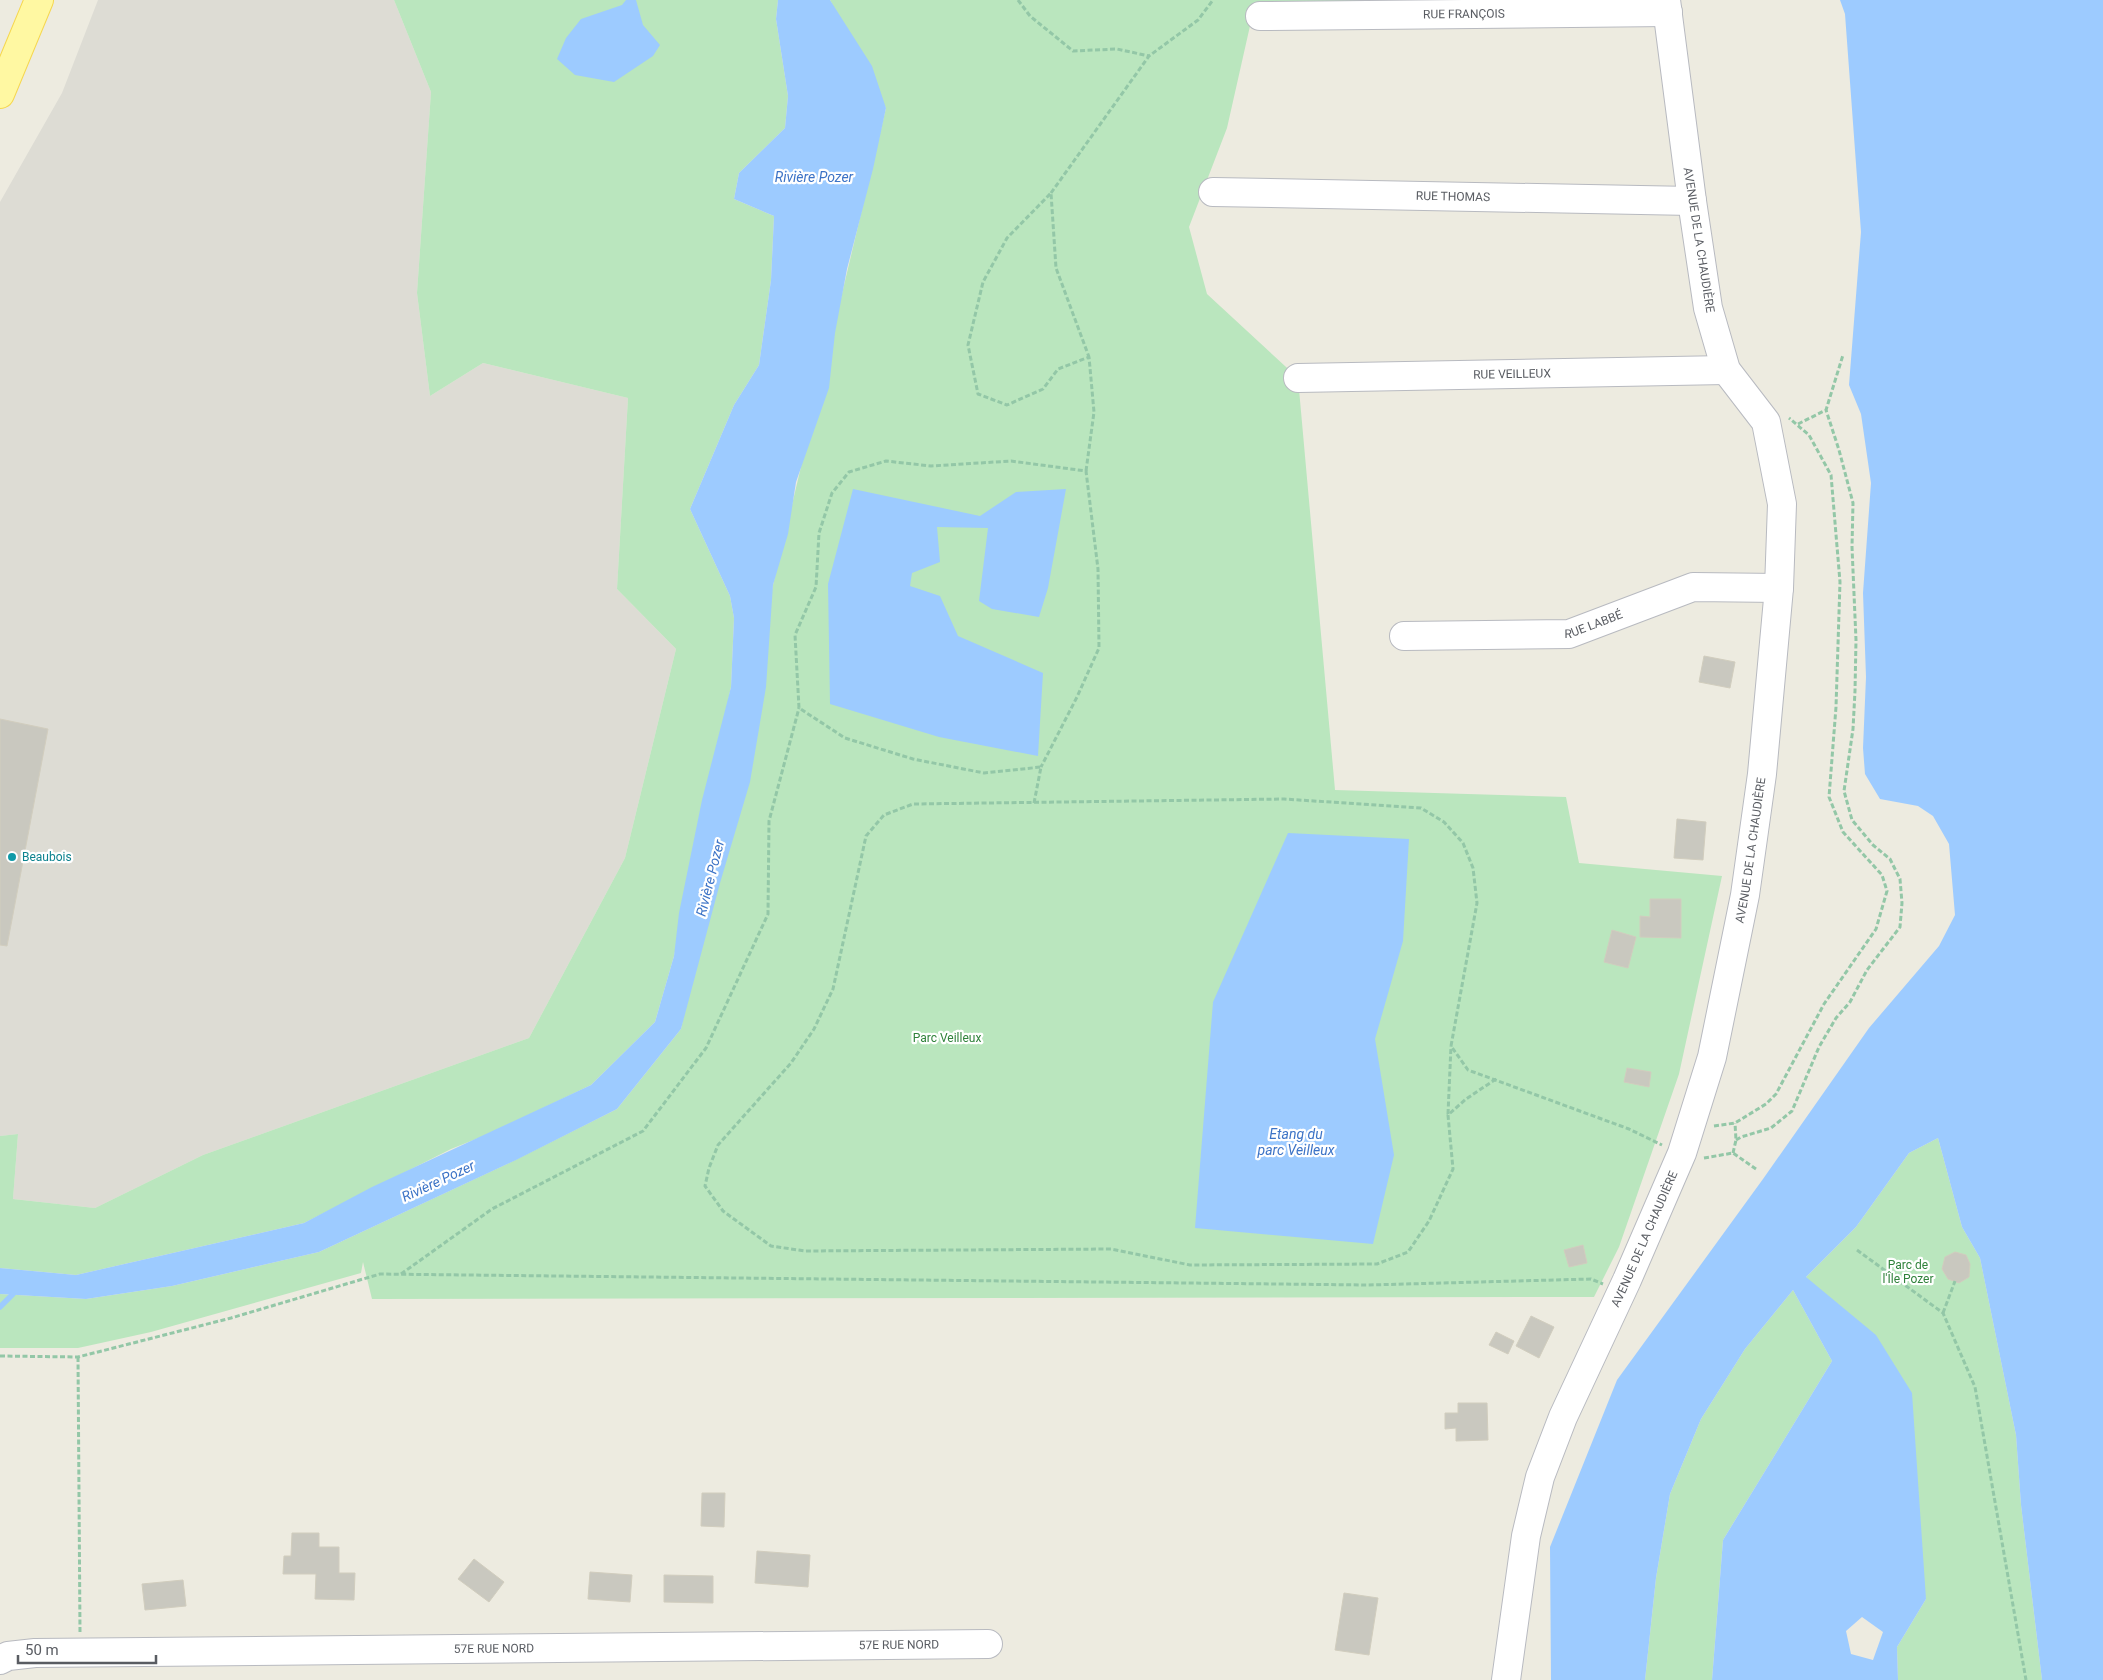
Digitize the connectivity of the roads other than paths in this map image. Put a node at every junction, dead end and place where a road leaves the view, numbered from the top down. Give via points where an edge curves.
1 (39, 0) edge
2 (1667, 6) edge
3 (1260, 16) dead end
4 (0, 94) edge
5 (1213, 192) dead end
6 (1692, 201) junction
7 (1726, 370) junction
8 (1298, 378) dead end
9 (1779, 588) junction
10 (1404, 636) dead end
11 (988, 1644) dead end
12 (0, 1660) edge
13 (1506, 1680) edge

1 - 4 main road
2 - 3 street, RUE FRANÇOIS
2 - 6 street, AVENUE DE LA CHAUDIÈRE
5 - 6 street, RUE THOMAS
6 - 7 street, AVENUE DE LA CHAUDIÈRE via 1708,308
7 - 8 street, RUE VEILLEUX
7 - 9 street, AVENUE DE LA CHAUDIÈRE via 1766,422 1782,504
9 - 10 street, RUE LABBÉ via 1693,587 1570,634
9 - 13 street, AVENUE DE LA CHAUDIÈRE via 1762,774 1745,895 1712,1057 1682,1153 1563,1417 1540,1477 1526,1536
11 - 12 street, 57E RUE NORD via 35,1653

